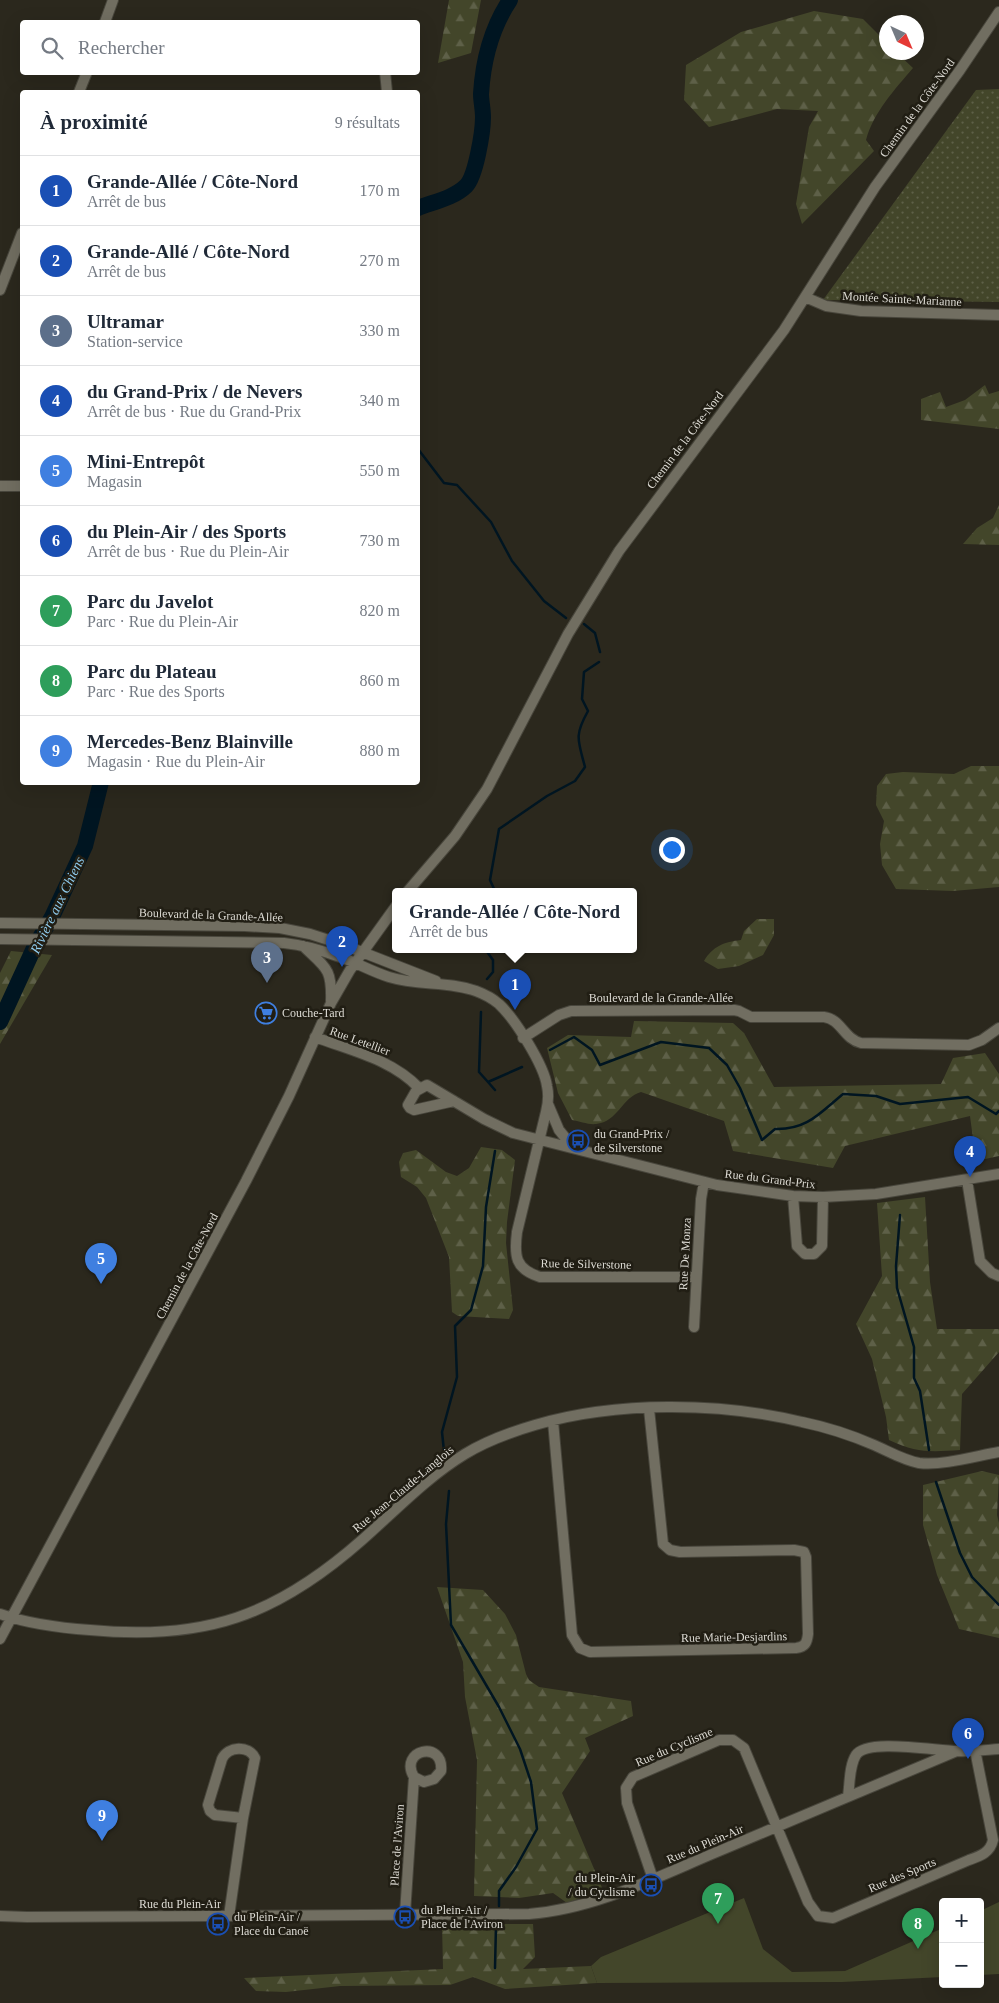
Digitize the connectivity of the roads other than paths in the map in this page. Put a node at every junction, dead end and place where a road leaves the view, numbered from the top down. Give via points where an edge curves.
1 (113, 0) edge
2 (999, 12) edge
3 (106, 20) edge
4 (86, 75) edge
5 (385, 75) edge
6 (80, 90) edge
7 (387, 90) edge
8 (20, 250) edge
9 (0, 290) edge
10 (805, 297) junction
11 (999, 315) edge
12 (0, 486) edge
13 (20, 486) edge
14 (411, 888) edge
15 (392, 911) edge
16 (0, 923) edge
17 (42, 924) junction
18 (0, 939) edge
19 (45, 939) junction
20 (303, 946) junction
21 (362, 952) junction
22 (355, 963) junction
23 (442, 983) junction
24 (331, 1003) junction
25 (999, 1028) edge
26 (315, 1037) junction
27 (523, 1038) junction
28 (419, 1088) junction
29 (454, 1101) junction
30 (548, 1104) junction
31 (540, 1139) junction
32 (572, 1146) junction
33 (999, 1174) edge
34 (967, 1180) junction
35 (704, 1182) junction
36 (793, 1196) junction
37 (823, 1197) junction
38 (999, 1276) edge
39 (696, 1277) junction
40 (694, 1327) dead end
41 (650, 1409) junction
42 (553, 1421) junction
43 (999, 1452) edge
44 (0, 1614) edge
45 (11, 1618) junction
46 (0, 1639) edge
47 (999, 1749) edge
48 (975, 1750) junction
49 (957, 1751) junction
50 (414, 1777) dead end
51 (848, 1796) junction
52 (243, 1818) junction
53 (778, 1827) junction
54 (653, 1879) junction
55 (405, 1914) junction
56 (0, 1916) edge
57 (229, 1916) junction

1 - 3 street
2 - 10 street, Chemin de la Côte-Nord via 875,187
4 - 6 street
5 - 7 street
8 - 9 street
10 - 11 street, Montée Sainte-Marianne via 832,307 861,311
10 - 14 street, Chemin de la Côte-Nord via 619,551 568,634 484,794 455,836
12 - 13 street
15 - 21 street, Chemin de la Côte-Nord
16 - 17 street, Boulevard de la Grande-Allée
17 - 19 street
17 - 21 street, Boulevard de la Grande-Allée via 280,928 310,934
18 - 19 street, Boulevard de la Grande-Allée
19 - 20 street, Boulevard de la Grande-Allée via 269,942
20 - 22 street, Boulevard de la Grande-Allée
20 - 24 street via 329,973
21 - 22 street, Chemin de la Côte-Nord
21 - 23 street, Boulevard de la Grande-Allée
22 - 23 street, Boulevard de la Grande-Allée via 410,983
22 - 24 street, Chemin de la Côte-Nord
23 - 27 street, Boulevard de la Grande-Allée via 474,990 490,998 502,1007
24 - 26 street, Chemin de la Côte-Nord
25 - 27 street, Boulevard de la Grande-Allée via 976,1044 969,1045 861,1043 850,1039 834,1020 824,1017 751,1017 739,1010 571,1011
26 - 28 street, Rue Letellier via 390,1065
26 - 45 street, Chemin de la Côte-Nord via 228,1216
27 - 30 street, Boulevard de la Grande-Allée via 544,1074
28 - 29 street, Rue Letellier via 430,1086
28 - 29 street via 409,1103 412,1110
29 - 31 street, Rue Letellier via 506,1130
30 - 31 street, Boulevard de la Grande-Allée
30 - 32 street
31 - 32 street, Rue du Grand-Prix
31 - 39 street, Rue de Silverstone via 517,1232 516,1245 523,1270 540,1277
32 - 35 street, Rue du Grand-Prix
33 - 34 street, Rue du Grand-Prix
34 - 37 street, Rue du Grand-Prix via 876,1194
34 - 38 street via 980,1261
35 - 36 street, Rue du Grand-Prix
35 - 39 street, Rue De Monza
36 - 37 street, Rue du Grand-Prix
36 - 37 street via 797,1246 806,1254 814,1254 822,1246
39 - 40 street, Rue De Monza
41 - 42 street, Rue Jean-Claude-Langlois via 602,1412
41 - 42 street, Rue Marie-Desjardins via 663,1544 680,1552 804,1552 808,1634 804,1646 590,1652 580,1648 572,1635
41 - 43 street, Rue Jean-Claude-Langlois via 726,1410 777,1416 849,1435 919,1463
42 - 45 street, Rue Jean-Claude-Langlois via 507,1434 466,1453 293,1593 245,1615 209,1626 132,1634 61,1628
44 - 45 street, Rue Jean-Claude-Langlois
45 - 46 street, Chemin de la Côte-Nord
47 - 48 street, Rue du Plein-Air
48 - 49 street, Rue du Plein-Air
48 - 53 street, Rue des Sports via 993,1840 991,1848 833,1918 818,1916 808,1902
49 - 51 street, Rue du Plein-Air
49 - 51 street, Rue du Plein-Air via 921,1747 867,1748 857,1754 853,1762
50 - 55 street, Place de l'Aviron
51 - 53 street, Rue du Plein-Air
52 - 52 street via 255,1758 247,1749 229,1750 224,1753 208,1805 215,1815
52 - 57 street
53 - 54 street, Rue du Plein-Air
53 - 54 street, Rue du Cyclisme via 744,1748 733,1740 719,1740 633,1777 626,1788 627,1803
54 - 55 street, Rue du Plein-Air via 556,1912
55 - 57 street, Rue du Plein-Air
56 - 57 street, Rue du Plein-Air

